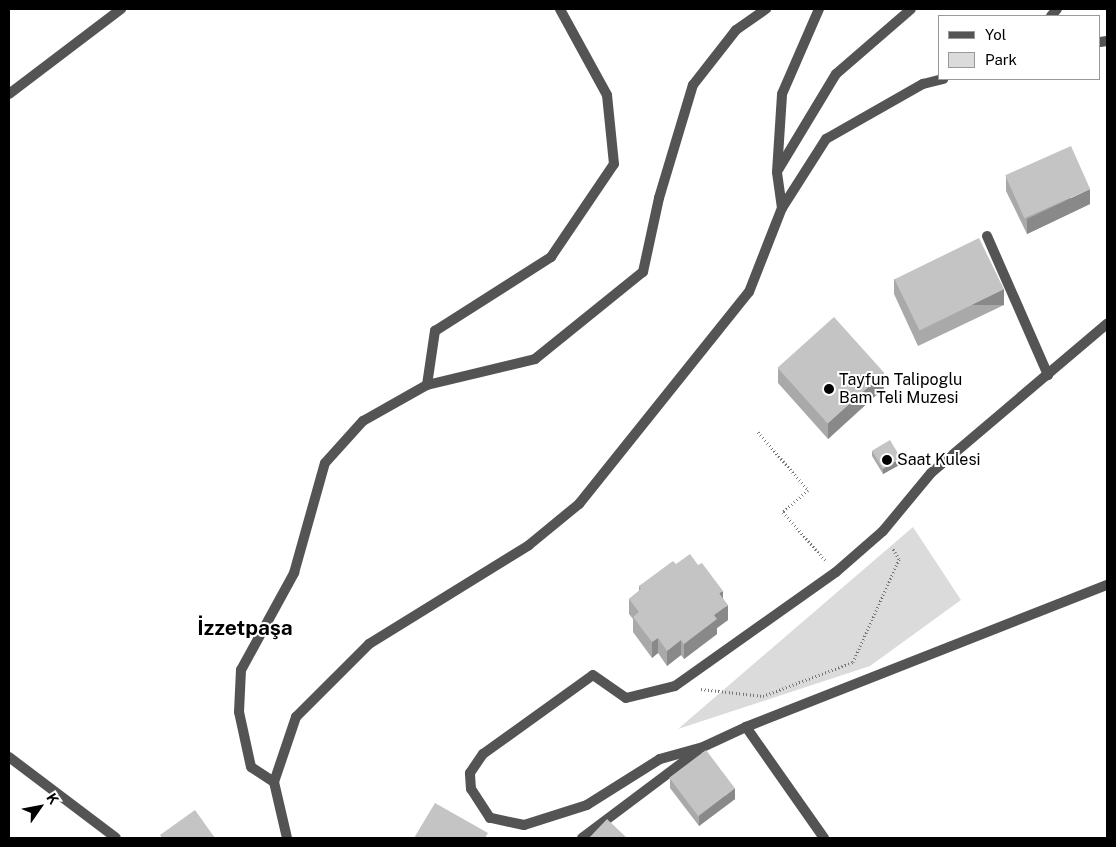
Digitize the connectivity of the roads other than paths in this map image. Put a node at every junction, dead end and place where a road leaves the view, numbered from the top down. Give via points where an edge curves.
1 (121, 9) edge
2 (560, 9) edge
3 (766, 9) edge
4 (820, 9) edge
5 (911, 9) edge
6 (938, 80) edge
7 (9, 94) edge
8 (777, 172) junction
9 (782, 208) junction
10 (987, 236) dead end
11 (1107, 324) edge
12 (1048, 375) junction
13 (427, 386) junction
14 (1107, 585) edge
15 (746, 727) junction
16 (703, 748) junction
17 (9, 757) edge
18 (274, 782) junction
19 (116, 838) edge
20 (287, 838) edge
21 (582, 838) edge
22 (824, 838) edge

1 - 7 street
2 - 13 street via 607,96 614,164 551,257 434,331
3 - 13 street via 736,30 693,85 659,198 643,272 535,360
4 - 8 street via 782,94
5 - 8 street via 836,74
6 - 9 street via 923,84 826,139
8 - 9 street
9 - 18 street via 749,292 579,504 529,545 369,644 296,717
10 - 12 street
11 - 12 street
12 - 16 street via 930,473 883,531 836,572 675,686 626,698 593,674 483,754 470,773 471,789 490,818 524,826 588,805 660,759
13 - 18 street via 364,421 325,463 294,573 241,670 239,712 251,767
14 - 15 street
15 - 16 street
15 - 22 street
16 - 21 street
17 - 19 street
18 - 20 street

